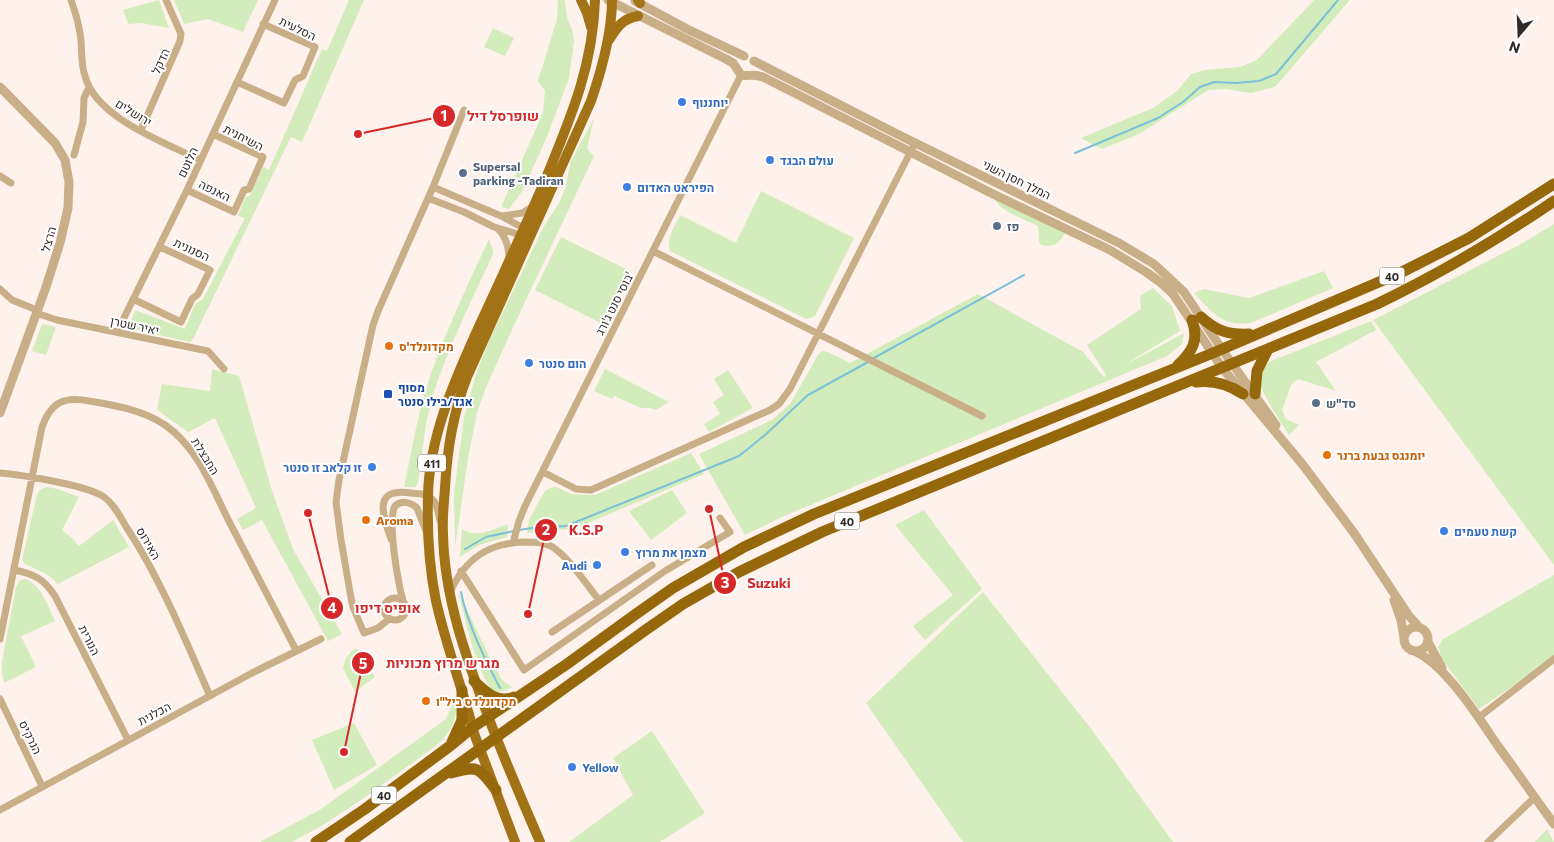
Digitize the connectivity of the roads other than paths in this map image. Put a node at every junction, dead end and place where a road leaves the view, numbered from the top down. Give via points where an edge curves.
1 (71, 0) edge
2 (166, 0) edge
3 (275, 0) edge
4 (581, 0) edge
5 (595, 0) edge
6 (611, 1) edge
7 (637, 1) edge
8 (638, 16) junction
9 (263, 24) junction
10 (593, 32) junction
11 (607, 43) junction
12 (744, 56) junction
13 (754, 61) junction
14 (735, 66) junction
15 (751, 74) junction
16 (741, 75) junction
17 (237, 82) junction
18 (0, 87) edge
19 (89, 87) junction
20 (464, 110) dead end
21 (141, 130) junction
22 (213, 134) junction
23 (915, 143) junction
24 (910, 152) junction
25 (74, 154) dead end
26 (200, 160) junction
27 (0, 176) edge
28 (11, 183) dead end
29 (1554, 184) edge
30 (433, 187) junction
31 (249, 189) joint
32 (187, 190) junction
33 (428, 198) junction
34 (1554, 201) edge
35 (535, 202) junction
36 (501, 216) junction
37 (494, 227) junction
38 (525, 232) junction
39 (160, 246) junction
40 (653, 251) junction
41 (509, 260) junction
42 (0, 290) edge
43 (133, 299) junction
44 (36, 312) junction
45 (1197, 319) junction
46 (117, 332) junction
47 (1261, 332) junction
48 (818, 334) junction
49 (1268, 349) junction
50 (1217, 351) junction
51 (1227, 366) junction
52 (1174, 368) junction
53 (224, 369) dead end
54 (1182, 385) junction
55 (1249, 394) junction
56 (0, 413) edge
57 (982, 416) dead end
58 (543, 472) junction
59 (2, 473) edge
60 (32, 478) junction
61 (428, 495) junction
62 (720, 518) dead end
63 (443, 533) junction
64 (428, 541) junction
65 (513, 541) junction
66 (394, 548) junction
67 (652, 565) dead end
68 (14, 570) junction
69 (461, 570) junction
70 (1382, 576) junction
71 (398, 577) junction
72 (450, 593) junction
73 (392, 599) junction
74 (599, 600) junction
75 (403, 601) junction
76 (389, 619) junction
77 (1419, 627) junction
78 (552, 632) dead end
79 (0, 638) edge
80 (321, 639) dead end
81 (1404, 639) junction
82 (1428, 642) junction
83 (296, 650) junction
84 (1412, 650) junction
85 (1554, 659) edge
86 (474, 681) junction
87 (1456, 689) junction
88 (462, 690) junction
89 (523, 694) junction
90 (210, 696) junction
91 (0, 699) edge
92 (488, 717) junction
93 (1478, 718) junction
94 (472, 728) junction
95 (495, 738) junction
96 (128, 740) junction
97 (450, 746) junction
98 (480, 749) junction
99 (440, 777) junction
100 (42, 786) junction
101 (496, 790) junction
102 (1534, 797) junction
103 (0, 810) edge
104 (1554, 824) edge
105 (316, 842) edge
106 (350, 842) edge
107 (515, 842) edge
108 (540, 842) edge
109 (1488, 842) edge

1 - 19 street, ירושלים via 80,30 83,67
2 - 21 street, הדקל via 181,34 180,41
3 - 9 street, הלוטם
4 - 10 main road
5 - 10 main road, 411
6 - 8 street
6 - 11 main road, 411
7 - 12 street
8 - 11 main road via 620,23
8 - 14 street
9 - 17 street, הלוטם
9 - 17 street, הסלעית via 316,46 303,76 295,80 284,103
10 - 35 main road, 411 via 577,99
11 - 38 main road, 411 via 591,101
12 - 13 street
12 - 14 street via 737,60
13 - 15 street
13 - 23 street, המלך חסן השני
14 - 16 street
15 - 16 street
15 - 24 street, המלך חסן השני
16 - 40 street, בוסי סנט ג'ורג'
17 - 22 street, הלוטם
18 - 44 street, הרצל via 55,143 68,171 65,224
19 - 21 street, ירושלים via 106,108
19 - 25 street
20 - 30 street
21 - 26 street, ירושלים
22 - 26 street, הלוטם
22 - 31 street, השיחנית via 263,157
23 - 24 street
23 - 45 street, המלך חסן השני via 1128,248 1154,264 1184,292
24 - 45 street, המלך חסן השני via 1110,250 1146,272
24 - 48 street
26 - 32 street, הלוטם
27 - 28 street
29 - 47 highway, 40 via 1447,250
30 - 33 street
30 - 36 street
31 - 32 street, האנפה via 244,190 234,212
32 - 39 street, הלוטם
33 - 37 street
33 - 76 street via 373,325 337,496 338,522 351,598 364,633
34 - 49 highway, 40 via 1419,284
35 - 36 street via 527,211
35 - 38 main road, 411
36 - 38 street
37 - 38 street
37 - 41 street via 502,232
38 - 41 main road, 411
38 - 63 main road, 411 via 461,393 449,440
39 - 43 street, הלוטם
39 - 43 street, הסנונית via 210,270 198,294 192,299 181,322
40 - 48 street
40 - 58 street, בוסי סנט ג'ורג'
41 - 61 main road, 411 via 449,399 438,434
42 - 44 street, יאיר שטרן
43 - 46 street, הלוטם
44 - 46 street, יאיר שטרן via 57,320
44 - 56 street, הרצל
45 - 47 highway via 1228,334
45 - 50 street, המלך חסן השני
45 - 52 highway via 1194,344
46 - 53 street, יאיר שטרן via 208,351
47 - 50 highway, 40
48 - 57 street
48 - 58 street via 790,388 779,404 770,410 591,490 576,489
49 - 51 highway, 40
49 - 55 highway
50 - 51 street, המלך חסן השני
50 - 52 highway, 40
51 - 54 highway, 40
51 - 55 street, המלך חסן השני
52 - 89 highway, 40 via 814,514 744,547 673,588
54 - 55 highway via 1219,383
54 - 95 highway, 40 via 822,532 753,564 683,604
55 - 70 street, המלך חסן השני via 1354,533
58 - 65 street, בוסי סנט ג'ורג'
59 - 60 street, האירוס
60 - 68 street
60 - 83 street, החבצלת via 45,420 57,403 81,399 108,404 136,411 163,424 185,442 205,472
60 - 90 street, האירוס via 86,489 103,497 118,513 170,605
61 - 63 street via 436,503
61 - 64 main road, 411
61 - 66 street via 397,491 384,500 385,520
62 - 69 street via 730,532 665,571 524,670
63 - 72 main road, 411
64 - 66 street via 417,508 402,502 393,509
64 - 88 main road, 411 via 438,608
65 - 69 street via 487,550
65 - 74 street via 540,543 553,548
66 - 71 street
67 - 74 street
68 - 79 street
68 - 96 street, הנורית via 43,580 55,596
69 - 72 street
70 - 77 street
70 - 81 street via 1398,611
71 - 73 street
71 - 75 street
72 - 86 main road, 411
73 - 75 street
73 - 76 street via 385,606
74 - 78 street
75 - 76 street via 406,614 403,618
77 - 81 street via 1409,629
77 - 82 street via 1426,632
80 - 83 street, הכלנית
81 - 84 street
82 - 84 street via 1422,650
82 - 87 street
83 - 90 street, הכלנית
84 - 87 street via 1423,655
85 - 93 street
86 - 89 highway via 496,698 509,699
86 - 92 main road, 411
87 - 93 street
88 - 94 main road, 411
88 - 97 highway via 462,720
89 - 92 highway, 40
90 - 96 street, הכלנית
91 - 100 street, הנרקיס
92 - 94 highway, 40
92 - 95 main road, 411
93 - 102 street
94 - 97 highway, 40
94 - 98 main road, 411
95 - 98 highway, 40
95 - 108 main road, 411
96 - 100 street, הכלנית
97 - 105 highway, 40
98 - 99 highway, 40
98 - 101 main road, 411
99 - 101 highway via 468,768 476,769
99 - 106 highway, 40
100 - 103 street, הכלנית
101 - 107 main road, 411
102 - 104 street
102 - 109 street

